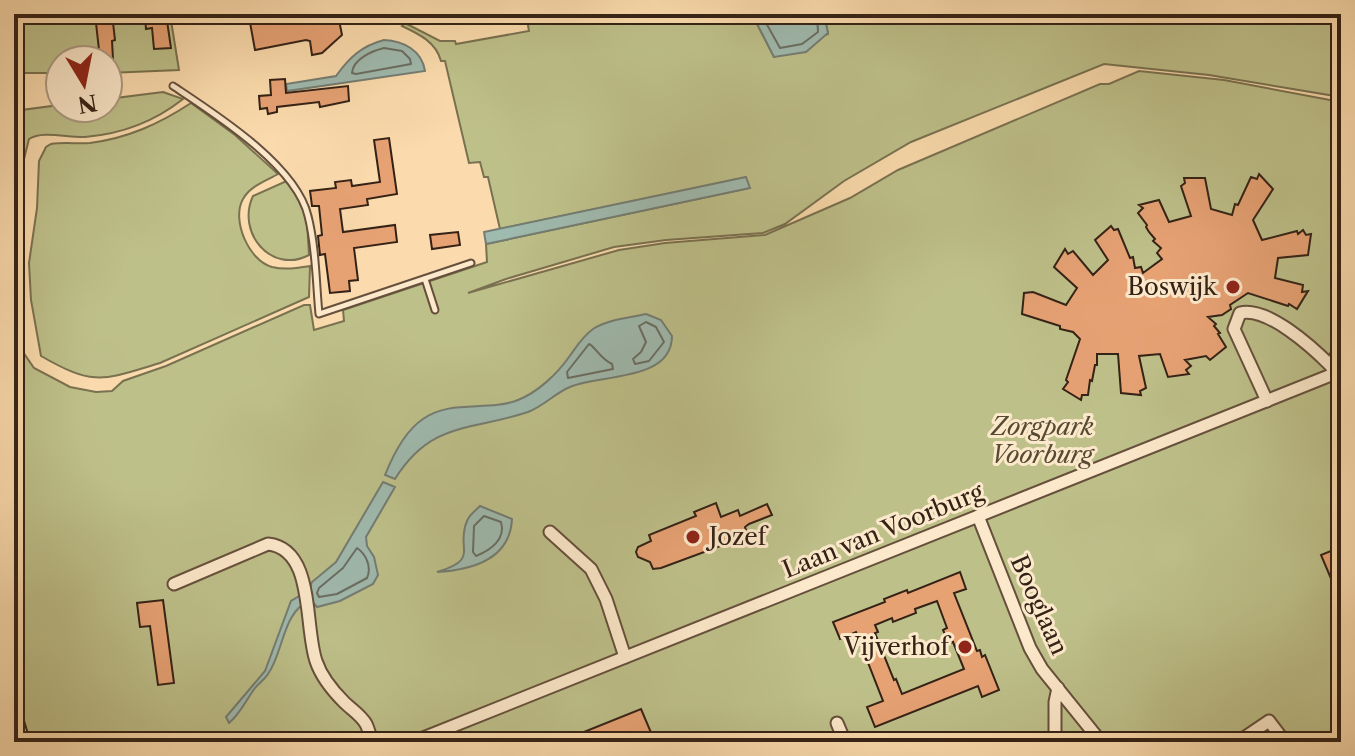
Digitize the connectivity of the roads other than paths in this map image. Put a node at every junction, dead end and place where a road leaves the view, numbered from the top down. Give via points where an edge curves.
1 (173, 86) dead end
2 (471, 263) dead end
3 (425, 279) junction
4 (435, 310) dead end
5 (1341, 346) edge
6 (1336, 370) edge
7 (1267, 401) junction
8 (978, 516) junction
9 (550, 532) dead end
10 (174, 584) dead end
11 (625, 657) junction
12 (1058, 688) junction
13 (14, 719) edge
14 (837, 723) dead end
15 (21, 742) edge
16 (372, 742) edge
17 (413, 742) edge
18 (845, 742) edge
19 (1055, 742) edge
20 (1101, 742) edge
21 (1238, 742) edge
22 (1285, 742) edge

1 - 3 lane via 237,131 298,193 308,215 319,314
2 - 3 lane
3 - 4 lane
5 - 6 street
6 - 7 street, Laan van Voorburg
6 - 7 street via 1261,313 1240,313 1234,329
7 - 8 street, Laan van Voorburg
8 - 11 street, Laan van Voorburg
8 - 12 street, Booglaan via 1030,648
9 - 11 street via 591,569
10 - 16 street via 268,544 290,552 298,563 321,673 365,723
11 - 17 street, Laan van Voorburg
12 - 19 street
12 - 20 street, Booglaan
13 - 15 street
14 - 18 street
21 - 22 street via 1269,721

